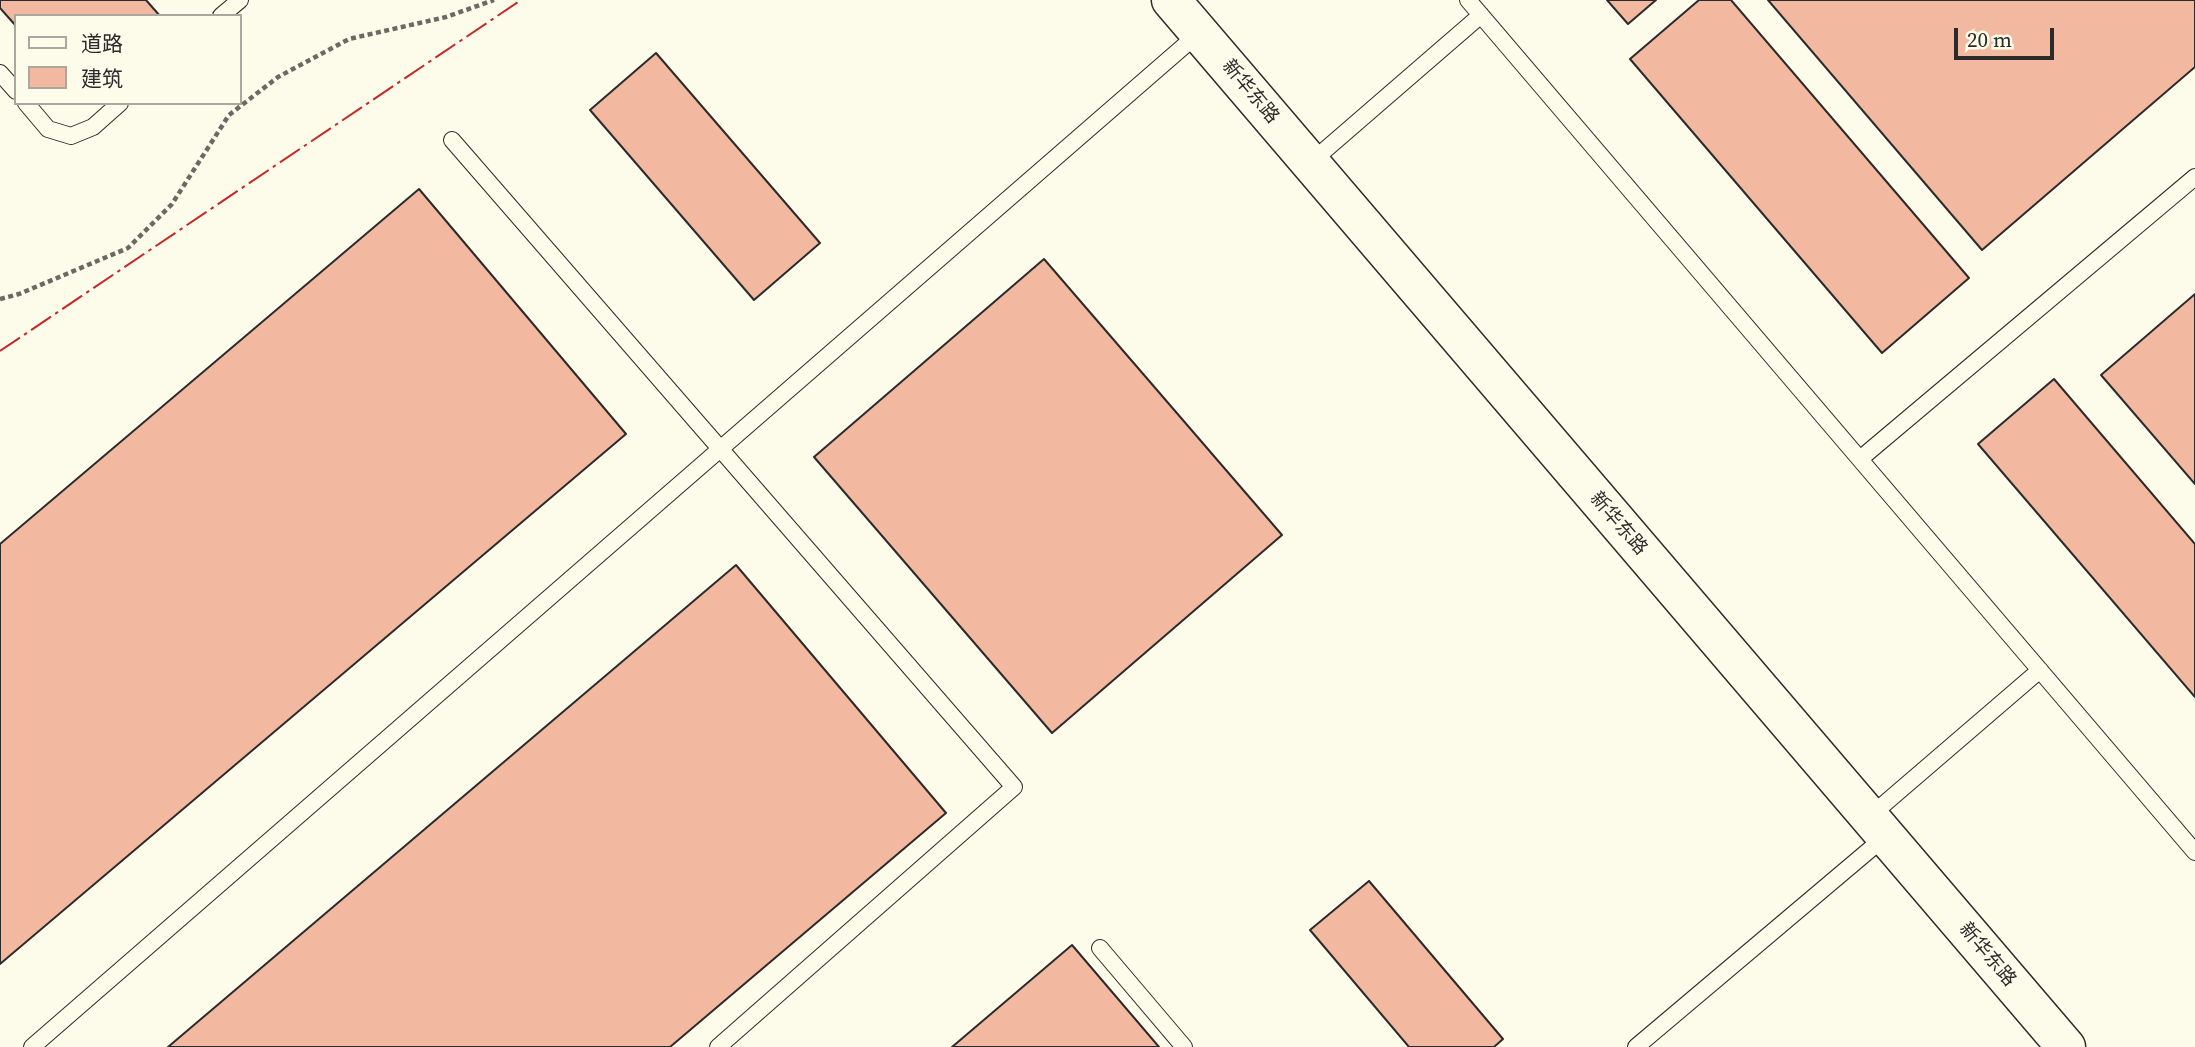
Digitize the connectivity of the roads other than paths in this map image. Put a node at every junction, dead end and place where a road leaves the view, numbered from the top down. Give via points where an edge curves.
1 (240, 0) edge
2 (1171, 0) edge
3 (1468, 0) edge
4 (224, 14) edge
5 (1481, 15) junction
6 (1199, 33) junction
7 (0, 73) edge
8 (14, 89) edge
9 (28, 105) edge
10 (118, 105) edge
11 (452, 140) dead end
12 (1310, 163) junction
13 (2195, 177) edge
14 (720, 449) junction
15 (1860, 460) junction
16 (2040, 670) junction
17 (1877, 826) junction
18 (2195, 852) edge
19 (1100, 948) dead end
20 (32, 1047) edge
21 (718, 1047) edge
22 (1184, 1047) edge
23 (1636, 1047) edge
24 (2066, 1047) edge

1 - 4 lane
2 - 6 main road, 新华东路
3 - 5 lane
5 - 12 lane
5 - 15 lane
6 - 12 main road, 新华东路
6 - 14 lane
7 - 8 lane
9 - 10 lane via 48,130 71,136 93,127
11 - 14 lane
12 - 17 main road, 新华东路
13 - 15 lane
14 - 20 lane
14 - 21 lane via 1014,787
15 - 16 lane
16 - 17 lane
16 - 18 lane
17 - 23 lane
17 - 24 main road, 新华东路
19 - 22 lane

